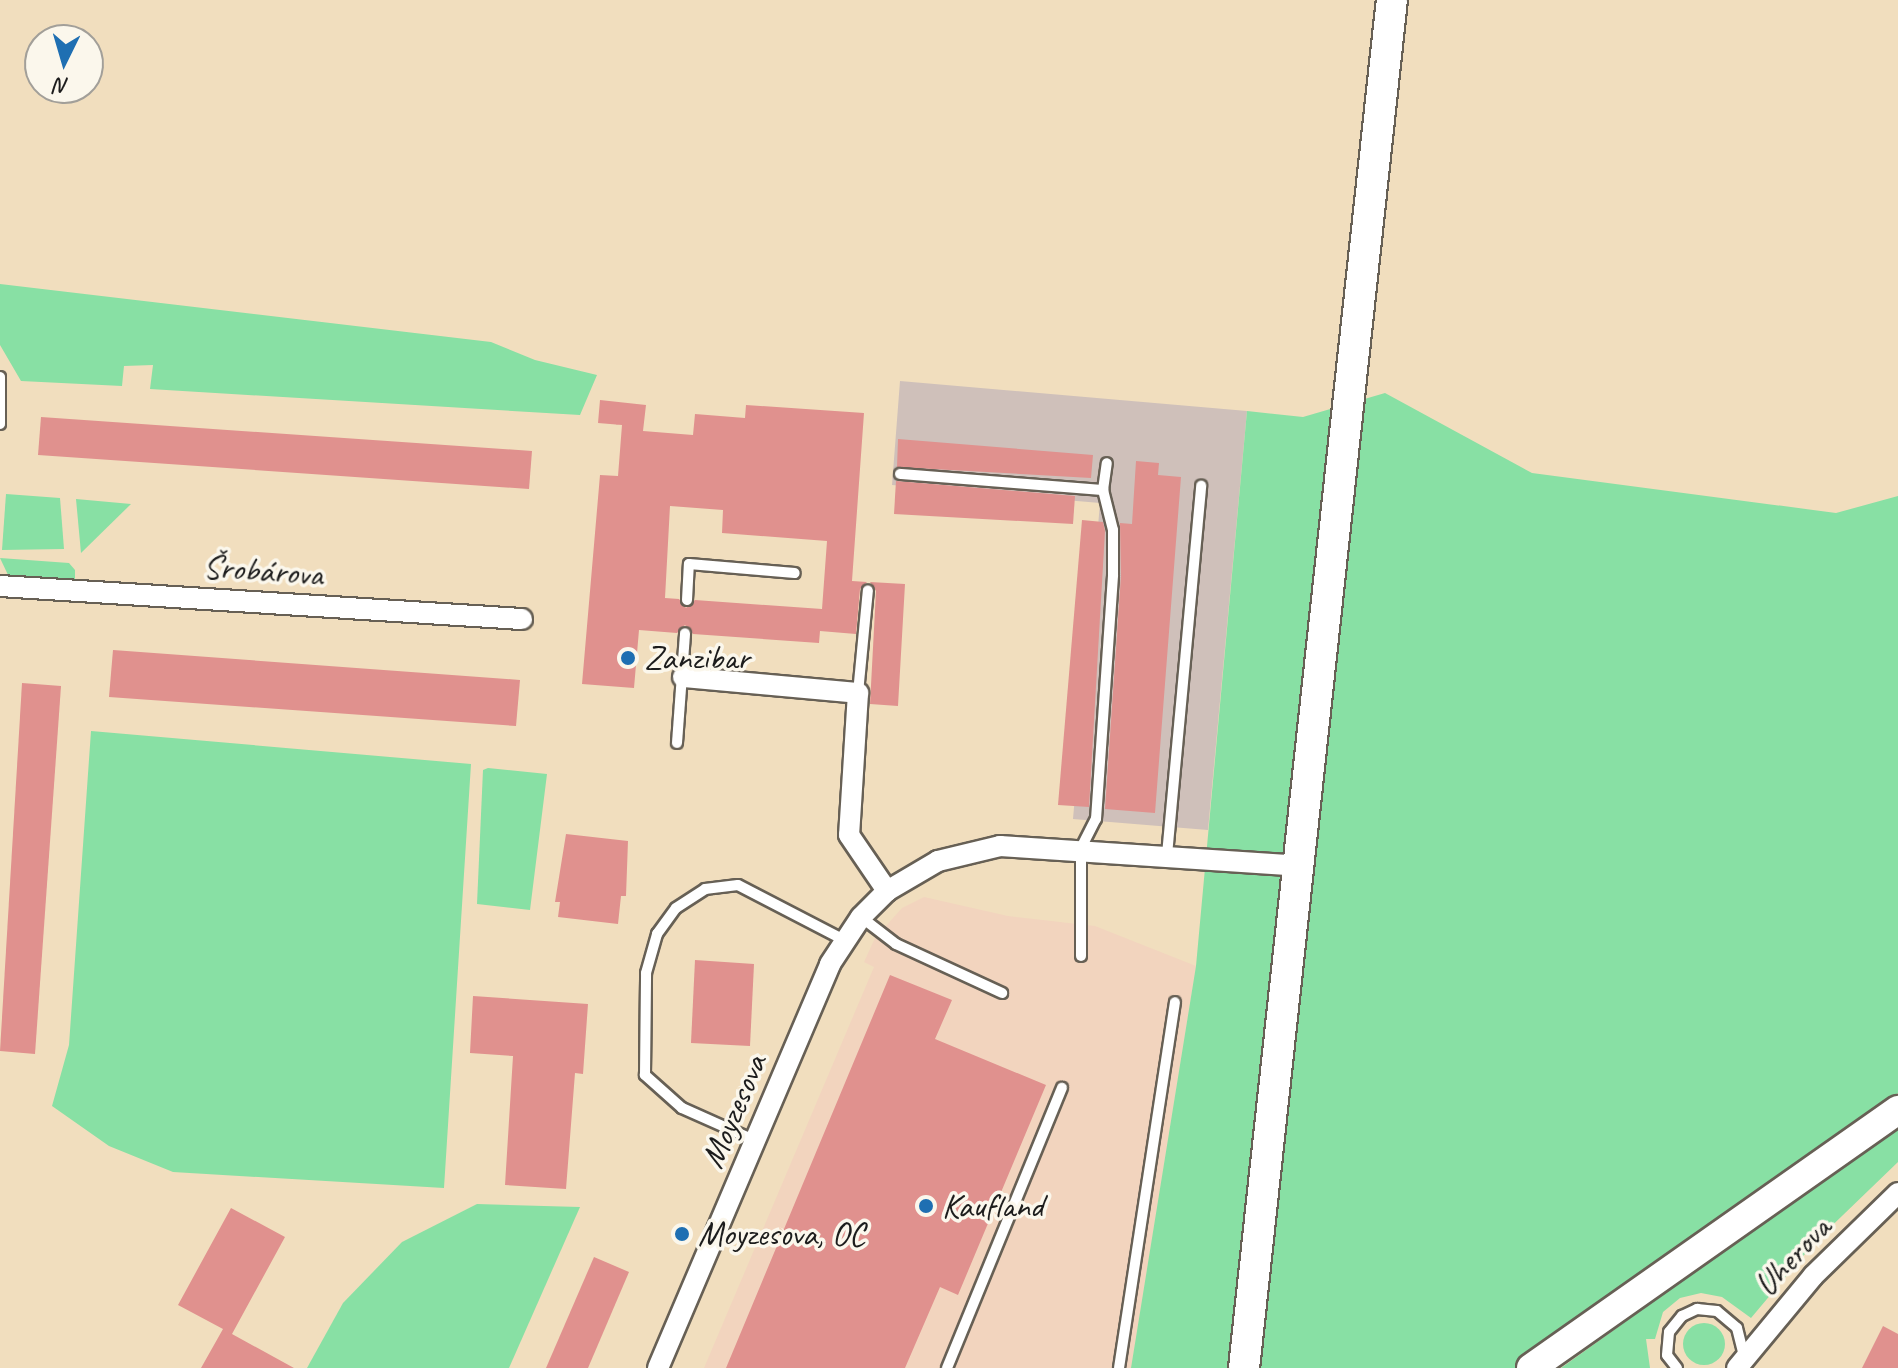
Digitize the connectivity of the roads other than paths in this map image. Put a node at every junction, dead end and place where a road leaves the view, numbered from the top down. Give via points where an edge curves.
1 (1392, 0) edge
2 (0, 377) edge
3 (0, 424) edge
4 (1107, 463) dead end
5 (900, 474) dead end
6 (1201, 486) dead end
7 (1103, 490) junction
8 (795, 573) dead end
9 (0, 586) edge
10 (868, 590) dead end
11 (687, 600) dead end
12 (522, 619) dead end
13 (685, 633) dead end
14 (683, 677) junction
15 (858, 693) junction
16 (677, 743) dead end
17 (1081, 848) junction
18 (1167, 855) junction
19 (1302, 866) junction
20 (887, 891) junction
21 (861, 917) junction
22 (844, 940) junction
23 (1081, 956) dead end
24 (1002, 993) dead end
25 (1175, 1002) dead end
26 (1062, 1088) dead end
27 (1898, 1110) edge
28 (754, 1140) junction
29 (1898, 1193) edge
30 (1741, 1363) edge
31 (658, 1368) edge
32 (947, 1368) edge
33 (1119, 1368) edge
34 (1244, 1368) edge
35 (1531, 1368) edge
36 (1677, 1368) edge

1 - 19 main road
2 - 3 lane
4 - 7 lane
5 - 7 lane
6 - 18 lane
7 - 17 lane via 1113,530 1113,575 1096,819
8 - 11 lane via 689,564
9 - 12 street, Šrobárova
10 - 15 lane
13 - 14 lane
14 - 15 street
14 - 16 lane
15 - 20 street via 849,835
17 - 18 street, Moyzesova
17 - 20 street, Moyzesova via 981,848 938,861
17 - 23 lane
18 - 19 street, Moyzesova
19 - 34 main road
20 - 21 street, Moyzesova
21 - 22 street, Moyzesova
21 - 24 lane via 896,944
22 - 28 street, Moyzesova
22 - 28 lane via 738,885 705,889 676,908 657,934 646,973 645,1075 682,1108
25 - 33 lane
26 - 32 lane
27 - 35 street
28 - 31 street, Moyzesova
29 - 30 street, Uherova via 1813,1276
30 - 36 lane via 1737,1328 1717,1311 1697,1309 1682,1316 1669,1332 1667,1355

